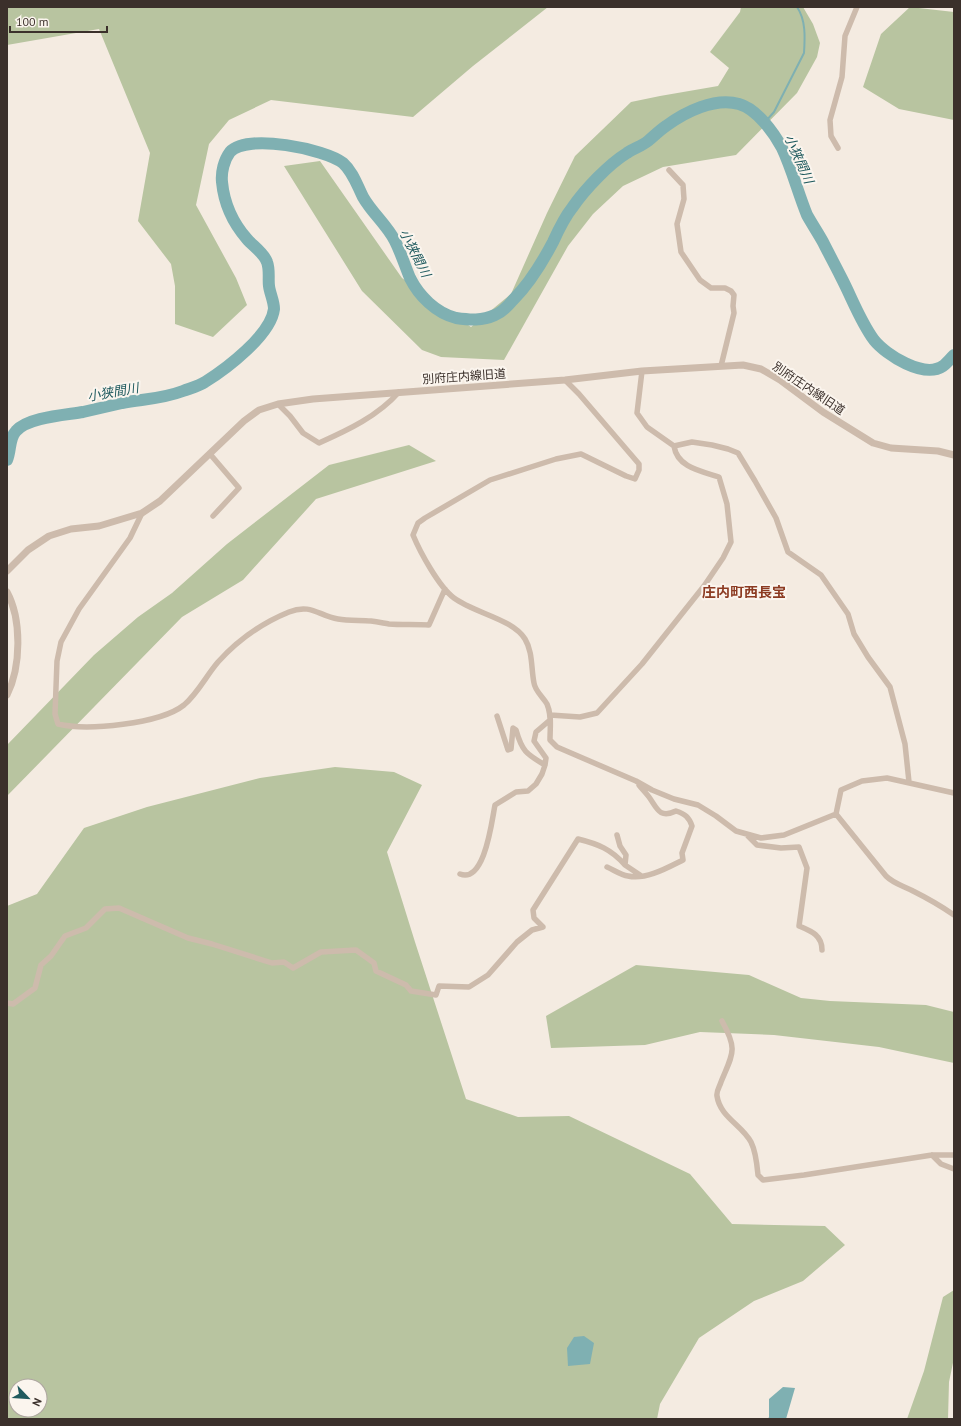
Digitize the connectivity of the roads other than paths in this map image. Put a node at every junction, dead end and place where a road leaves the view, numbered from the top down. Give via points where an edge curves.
1 (857, 7) edge
2 (838, 148) dead end
3 (669, 170) dead end
4 (721, 366) junction
5 (642, 371) junction
6 (565, 380) junction
7 (399, 392) junction
8 (278, 404) junction
9 (674, 446) junction
10 (210, 454) junction
11 (954, 455) edge
12 (142, 513) junction
13 (213, 516) dead end
14 (7, 571) edge
15 (445, 590) junction
16 (7, 592) edge
17 (7, 695) edge
18 (497, 716) dead end
19 (550, 718) junction
20 (545, 765) junction
21 (636, 781) junction
22 (910, 782) junction
23 (954, 793) edge
24 (836, 814) junction
25 (746, 834) junction
26 (617, 835) dead end
27 (625, 865) junction
28 (607, 866) dead end
29 (460, 874) dead end
30 (640, 876) junction
31 (954, 915) edge
32 (822, 950) dead end
33 (7, 1003) edge
34 (722, 1021) dead end
35 (932, 1155) junction
36 (954, 1155) edge
37 (954, 1170) edge

1 - 2 street via 845,36 842,77 830,120 831,136
3 - 4 street via 683,185 684,199 677,224 681,252 700,280 711,288 725,288 734,295 734,313
4 - 5 street, 別府庄内線旧道
4 - 11 street, 別府庄内線旧道 via 743,365 761,369 873,443 891,448 938,451
5 - 6 street, 別府庄内線旧道
5 - 9 street via 637,413 647,427
6 - 7 street, 別府庄内線旧道
6 - 15 street via 639,464 634,479 581,454 490,480 438,509 418,523 413,535 419,550
7 - 8 street, 別府庄内線旧道
7 - 8 street via 374,414 319,443 303,433
8 - 10 street, 別府庄内線旧道 via 259,410 244,421
9 - 19 street via 675,454 683,464 719,477 727,504 731,542 728,550 684,612 642,664 597,713 580,717
9 - 22 street via 699,443 738,453 776,518 788,552 821,575 848,614 854,634 890,686 905,744
10 - 12 street, 別府庄内線旧道 via 160,501
10 - 13 street via 239,488
12 - 14 street, 別府庄内線旧道 via 99,526 71,529 49,536 28,550
12 - 15 street via 130,538 79,609 61,642 54,714 58,724 79,727 117,725 169,713 183,705 195,693 234,646 254,630 289,612 310,609 338,619 391,624 429,624
15 - 19 street via 478,612 518,630 526,639 534,685 546,704
16 - 17 street via 16,614 17,630 15,670
18 - 20 street via 508,750 511,749 514,728 527,754
19 - 20 street via 536,732 534,741 546,758
19 - 21 street via 550,740 557,747
20 - 29 street via 536,784 528,791 516,792 495,805 481,863 468,875
21 - 25 street via 674,799 698,805 736,831
21 - 30 street via 650,797 656,809 661,813 682,813 689,817 692,826 682,853 683,860
22 - 23 street
22 - 24 street via 887,778 858,782 841,790
24 - 25 street via 784,835 761,838
24 - 31 street via 892,882
25 - 32 street via 757,845 799,848 807,868 799,926 812,932 822,943
26 - 27 street via 626,855
27 - 30 street
27 - 33 street via 617,855 594,843 578,839 533,910 534,918 543,927 532,930 517,942 488,975 469,987 438,986 436,995 411,991 406,985 376,971 374,963 356,950 320,952 293,968 284,962 272,963 188,938 119,908 105,909 86,928 64,936 41,966 35,988 13,1004
28 - 30 street via 628,876
34 - 35 street via 732,1043 732,1056 716,1094 723,1111 751,1142 757,1160 758,1175 762,1180
35 - 36 street
35 - 37 street via 941,1164

